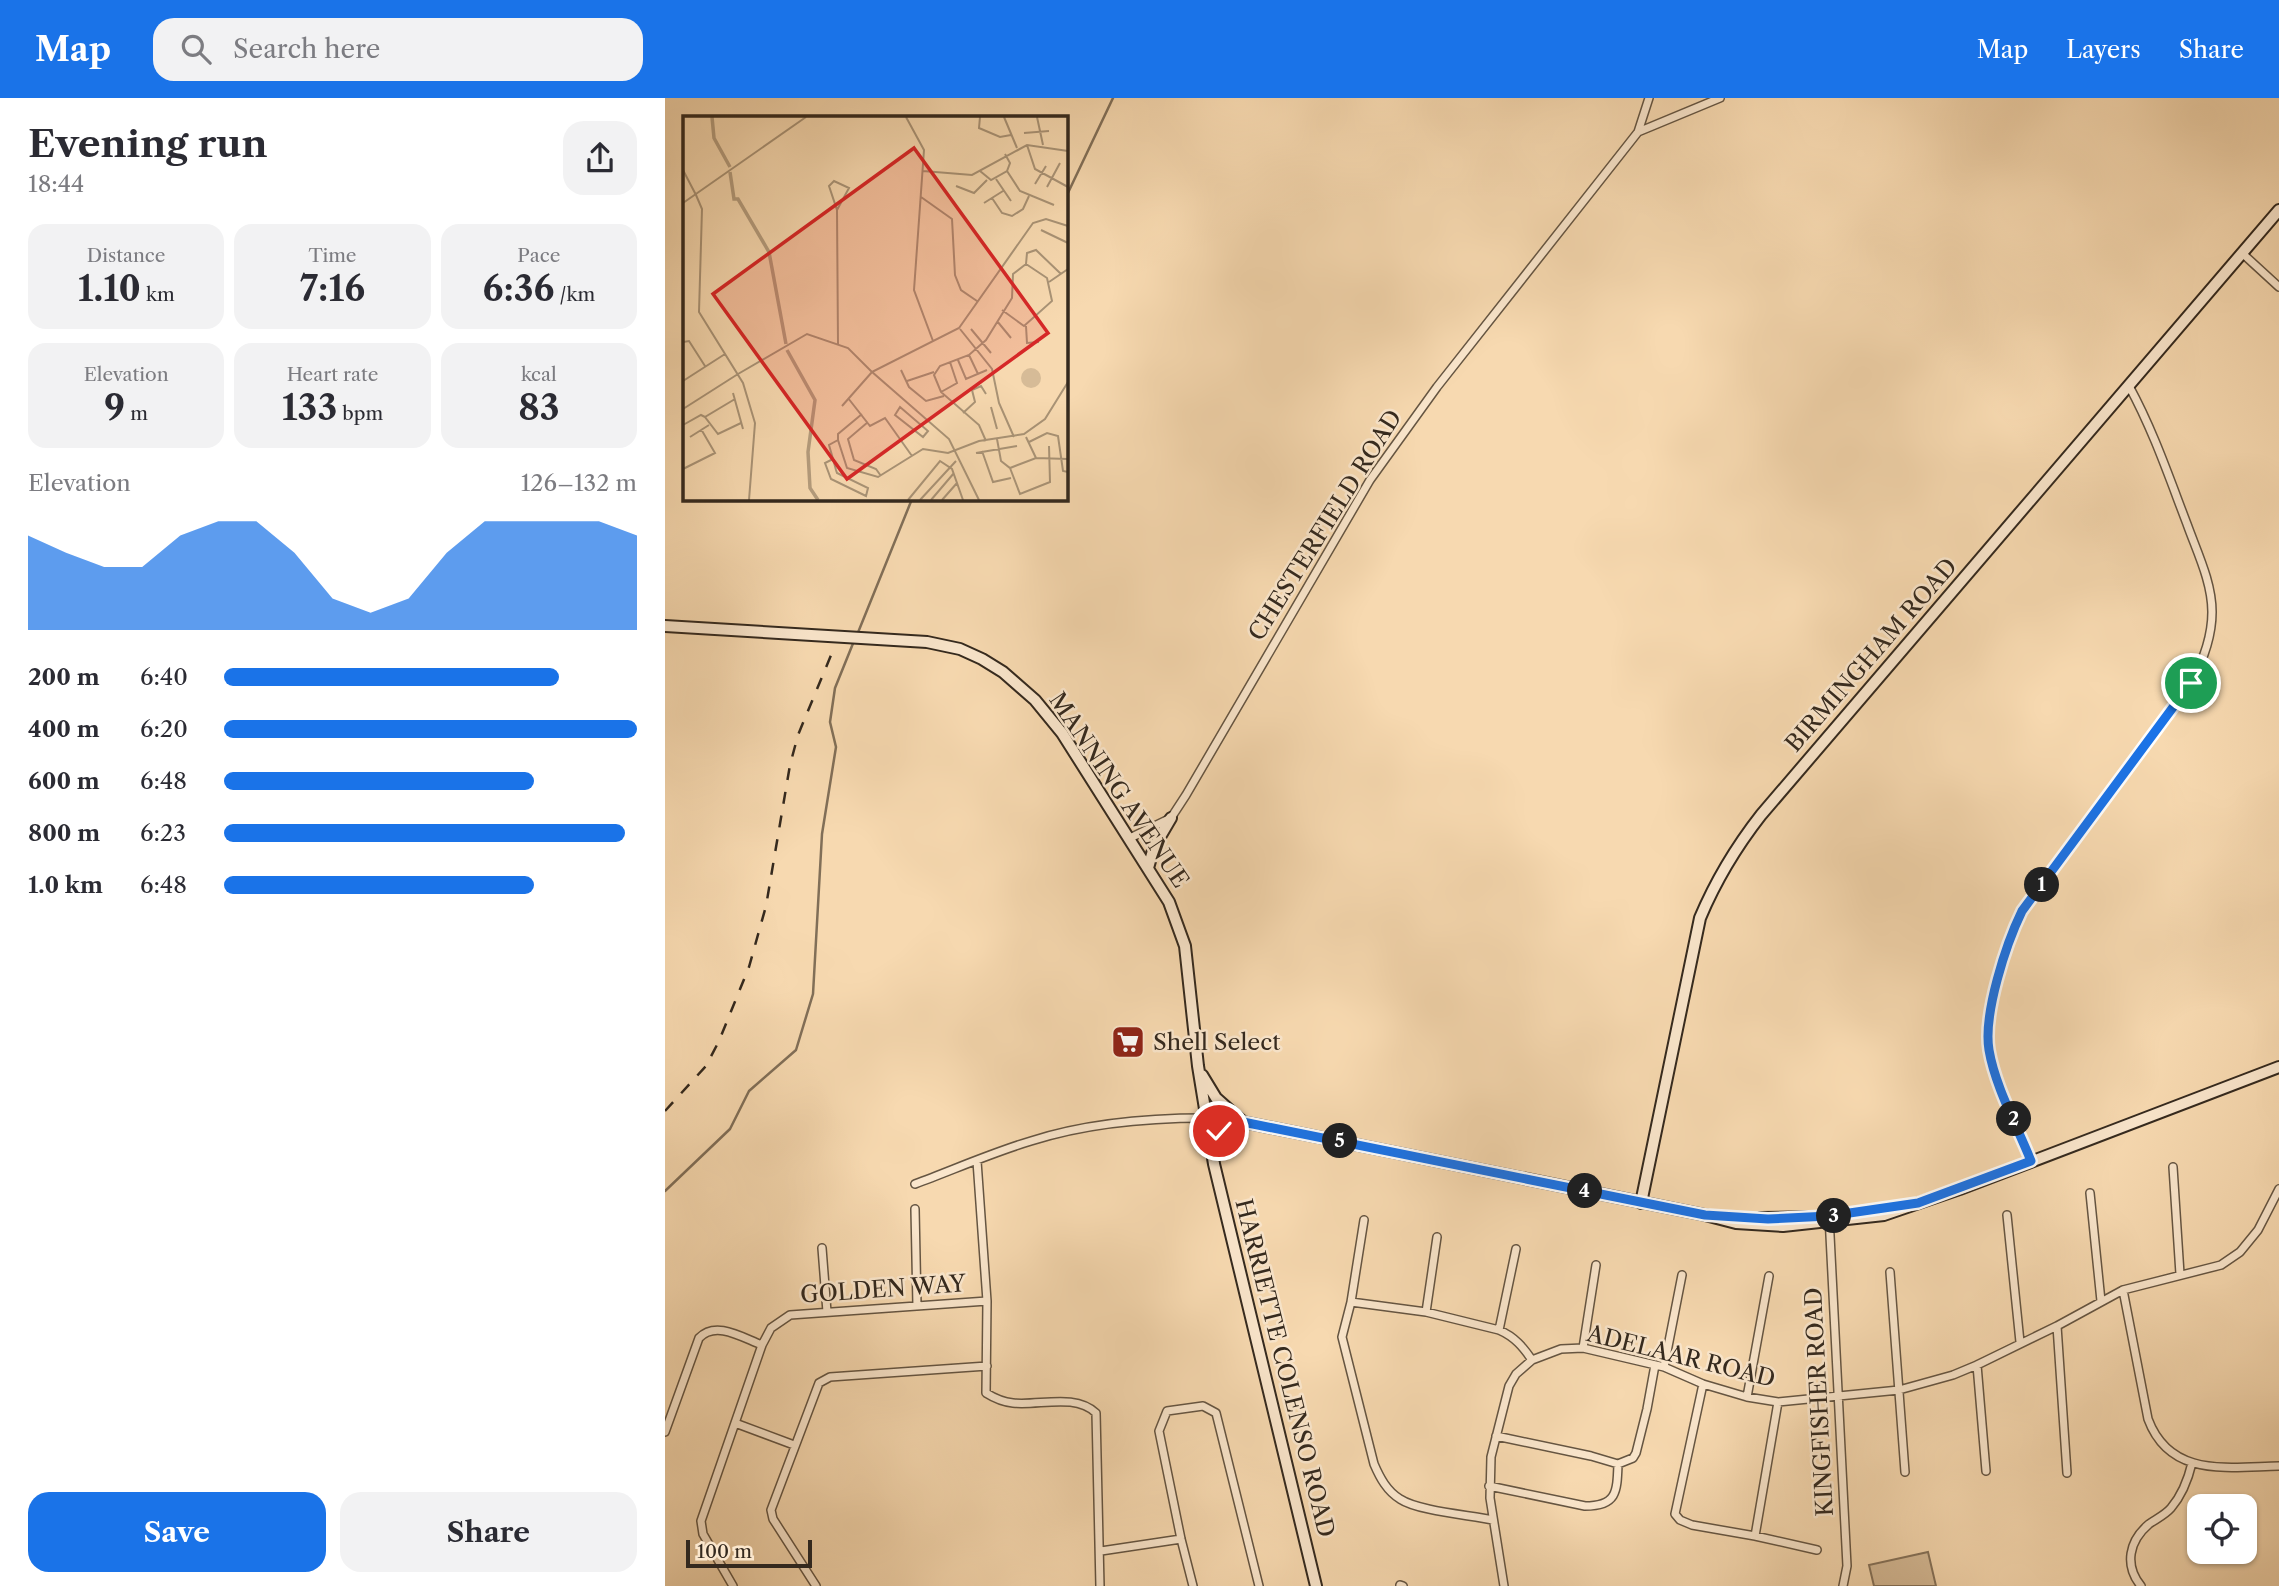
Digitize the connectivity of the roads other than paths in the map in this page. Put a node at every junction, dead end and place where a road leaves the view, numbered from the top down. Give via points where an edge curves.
1 (1649, 98) edge
2 (1720, 98) edge
3 (1638, 132) junction
4 (2279, 210) edge
5 (2243, 254) junction
6 (2279, 287) edge
7 (2129, 386) junction
8 (665, 626) edge
9 (1171, 818) junction
10 (1131, 838) junction
11 (1148, 868) junction
12 (1198, 1066) junction
13 (2279, 1067) edge
14 (1205, 1118) junction
15 (1243, 1122) junction
16 (1212, 1150) junction
17 (977, 1161) junction
18 (2031, 1161) junction
19 (2173, 1167) dead end
20 (915, 1184) dead end
21 (2279, 1189) edge
22 (2090, 1193) dead end
23 (1641, 1203) junction
24 (915, 1209) dead end
25 (2007, 1215) dead end
26 (1830, 1219) junction
27 (1364, 1220) dead end
28 (1437, 1237) dead end
29 (822, 1248) dead end
30 (1516, 1249) dead end
31 (1596, 1265) dead end
32 (1890, 1272) dead end
33 (2180, 1274) junction
34 (1682, 1275) dead end
35 (1769, 1276) dead end
36 (2123, 1290) junction
37 (987, 1301) junction
38 (2101, 1301) junction
39 (1351, 1302) junction
40 (917, 1306) junction
41 (827, 1312) junction
42 (1426, 1312) junction
43 (2057, 1326) junction
44 (1499, 1331) junction
45 (2020, 1342) junction
46 (762, 1345) junction
47 (1583, 1348) junction
48 (1532, 1360) junction
49 (1655, 1365) junction
50 (1977, 1365) junction
51 (987, 1366) junction
52 (1664, 1367) junction
53 (1703, 1384) junction
54 (1899, 1390) junction
55 (1838, 1395) junction
56 (1747, 1397) junction
57 (1778, 1402) junction
58 (735, 1423) junction
59 (665, 1430) edge
60 (1496, 1436) junction
61 (794, 1445) junction
62 (1618, 1464) junction
63 (2192, 1464) junction
64 (2279, 1467) edge
65 (1986, 1471) dead end
66 (1905, 1472) dead end
67 (2067, 1473) dead end
68 (1489, 1486) junction
69 (1493, 1520) junction
70 (1755, 1536) junction
71 (1181, 1539) junction
72 (1101, 1550) junction
73 (1817, 1550) dead end
74 (733, 1586) edge
75 (816, 1586) edge
76 (1100, 1586) edge
77 (1193, 1586) edge
78 (1259, 1586) edge
79 (1316, 1586) edge
80 (1504, 1586) edge
81 (1843, 1586) edge
82 (2141, 1586) edge

1 - 3 street, CHESTERFIELD ROAD
2 - 3 street, CHESTERFIELD ROAD
3 - 9 street, CHESTERFIELD ROAD via 1437,387 1370,481
4 - 5 main road, BIRMINGHAM ROAD
5 - 6 street
5 - 7 main road, BIRMINGHAM ROAD
7 - 18 street via 2147,417 2203,568 2212,621 2204,654 2186,691 2014,927 1987,1026 1995,1071
7 - 23 main road, BIRMINGHAM ROAD via 1735,849 1700,918
8 - 10 main road, MANNING AVENUE via 927,642 960,649 1003,672 1035,700
9 - 10 street, CHESTERFIELD ROAD
9 - 11 main road
10 - 11 main road, MANNING AVENUE
11 - 12 main road, MANNING AVENUE via 1169,902 1185,946
12 - 14 main road, MANNING AVENUE
12 - 15 main road via 1216,1098
13 - 18 main road
14 - 15 main road
14 - 16 main road, HARRIETTE COLENSO ROAD
14 - 17 street via 1150,1118 1102,1125 1033,1140
15 - 16 main road via 1219,1131
15 - 23 main road
16 - 79 main road, HARRIETTE COLENSO ROAD
17 - 20 street
17 - 37 street
18 - 26 main road via 1918,1203
19 - 33 street
21 - 33 street, ADELAAR ROAD via 2258,1230 2240,1252 2221,1265
22 - 38 street
23 - 26 main road via 1705,1215
24 - 40 street
25 - 45 street
26 - 55 street, KINGFISHER ROAD
27 - 39 street
28 - 42 street
29 - 41 street
30 - 44 street
31 - 47 street
32 - 54 street
33 - 36 street, ADELAAR ROAD
34 - 52 street
35 - 56 street
36 - 38 street, ADELAAR ROAD
36 - 63 street via 2154,1435 2167,1450
37 - 40 street, GOLDEN WAY
37 - 51 street
38 - 43 street, ADELAAR ROAD
39 - 42 street
39 - 69 street via 1343,1346 1380,1478 1401,1501
40 - 41 street, GOLDEN WAY
41 - 46 street, GOLDEN WAY via 790,1315 771,1328
42 - 44 street
43 - 45 street, ADELAAR ROAD
43 - 67 street
44 - 48 street via 1521,1344
45 - 50 street, ADELAAR ROAD
46 - 58 street, GOLDEN WAY
46 - 59 street via 720,1329 703,1334
47 - 48 street, ADELAAR ROAD via 1561,1349
47 - 49 street, ADELAAR ROAD
48 - 60 street, ADELAAR ROAD via 1509,1386
49 - 52 street, ADELAAR ROAD
49 - 62 street via 1636,1453
50 - 54 street, ADELAAR ROAD
50 - 65 street
51 - 61 street via 826,1378 819,1383
51 - 72 street via 986,1393 1001,1400 1077,1402 1095,1413
52 - 53 street, ADELAAR ROAD
53 - 56 street, ADELAAR ROAD
53 - 70 street via 1675,1514 1692,1525
54 - 55 street, ADELAAR ROAD
54 - 66 street
55 - 57 street, ADELAAR ROAD
55 - 81 street, KINGFISHER ROAD via 1847,1566
56 - 57 street, ADELAAR ROAD
57 - 70 street
58 - 61 street
58 - 74 street, GOLDEN WAY via 701,1521 703,1534
60 - 62 street
60 - 68 street, ADELAAR ROAD
61 - 75 street via 772,1514
62 - 68 street via 1615,1494 1601,1505 1585,1506
63 - 64 street
63 - 82 street via 2171,1508 2142,1531 2130,1552 2132,1572
68 - 69 street, ADELAAR ROAD
69 - 80 street, ADELAAR ROAD
70 - 73 street
71 - 72 street
71 - 77 street
71 - 78 street via 1159,1431 1167,1411 1203,1406 1216,1413
72 - 76 street

